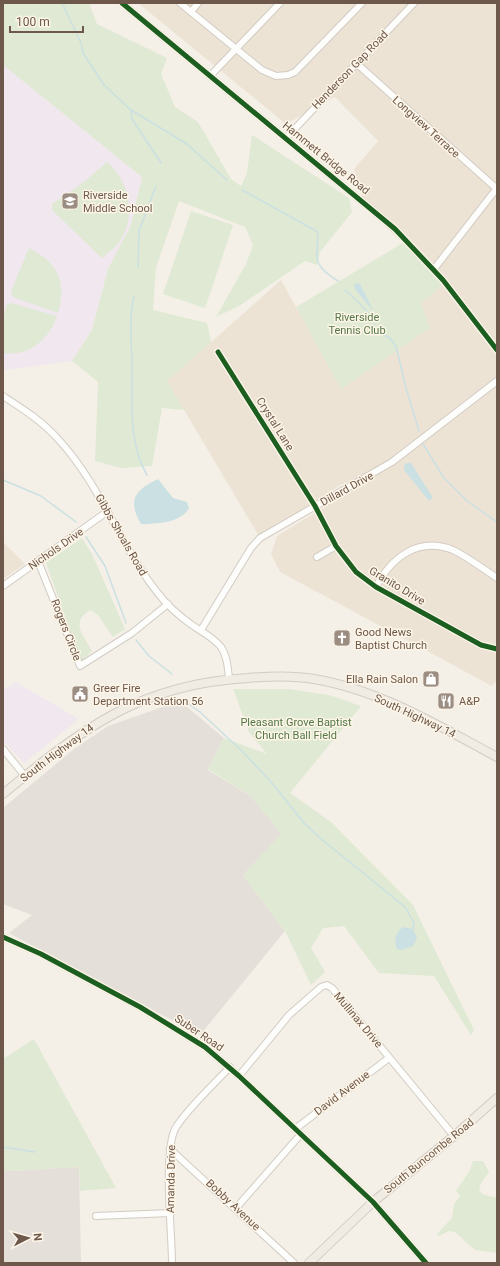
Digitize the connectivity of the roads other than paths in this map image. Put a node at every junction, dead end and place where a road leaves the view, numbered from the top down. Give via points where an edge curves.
1 (122, 3) edge
2 (180, 3) edge
3 (198, 3) edge
4 (280, 3) edge
5 (362, 3) edge
6 (414, 3) edge
7 (191, 12) junction
8 (236, 49) junction
9 (356, 64) junction
10 (210, 76) junction
11 (286, 138) junction
12 (497, 188) edge
13 (494, 197) edge
14 (434, 269) junction
15 (497, 350) edge
16 (218, 352) dead end
17 (497, 381) edge
18 (3, 396) edge
19 (315, 506) junction
20 (108, 511) junction
21 (336, 546) junction
22 (317, 557) dead end
23 (38, 561) junction
24 (497, 578) edge
25 (3, 586) edge
26 (376, 587) junction
27 (168, 604) junction
28 (201, 630) junction
29 (497, 649) edge
30 (230, 679) junction
31 (3, 749) edge
32 (497, 757) edge
33 (25, 776) junction
34 (3, 794) edge
35 (3, 937) edge
36 (389, 1058) junction
37 (230, 1067) junction
38 (239, 1076) junction
39 (497, 1098) edge
40 (295, 1128) junction
41 (301, 1134) junction
42 (454, 1136) junction
43 (170, 1149) junction
44 (372, 1202) junction
45 (236, 1208) junction
46 (171, 1213) junction
47 (96, 1216) dead end
48 (172, 1263) edge
49 (294, 1263) edge
50 (309, 1263) edge
51 (426, 1263) edge

1 - 10 street, Hammett Bridge Road
2 - 7 street
3 - 7 street
4 - 8 street
5 - 8 street via 299,69 288,74 276,76 267,73
6 - 9 street, Henderson Gap Road
7 - 8 street
8 - 10 street
9 - 11 street, Henderson Gap Road
9 - 12 street, Longview Terrace
10 - 11 street, Hammett Bridge Road
11 - 14 street, Hammett Bridge Road via 382,217
12 - 13 street
13 - 14 street
14 - 15 street, Hammett Bridge Road
16 - 19 street, Crystal Lane
17 - 19 street, Dillard Drive via 392,462
18 - 20 street, Gibbs Shoals Road via 34,417 59,440
19 - 21 street, Granito Drive
19 - 28 street, Dillard Drive via 265,534 256,542
20 - 23 street, Nichols Drive
20 - 27 street, Gibbs Shoals Road via 145,576
21 - 22 street
21 - 26 street, Granito Drive via 356,572
23 - 25 street, Nichols Drive
23 - 27 street, Rogers Circle via 80,666 134,631
24 - 26 street via 454,551 440,546 424,547 411,550 397,558 384,571
26 - 29 street, Granito Drive via 481,645
27 - 28 street, Gibbs Shoals Road
28 - 30 street, Gibbs Shoals Road via 221,648 228,662
30 - 32 main road, South Highway 14 via 283,676 334,684 394,704
30 - 33 main road, South Highway 14 via 176,688 112,714 75,736
31 - 33 street
33 - 34 main road, South Highway 14
35 - 37 street, Suber Road via 41,954 140,1007 205,1047
36 - 38 street, Mullinax Drive via 332,988 325,985 289,1015
36 - 40 street, David Avenue
36 - 42 street, Mullinax Drive
37 - 38 street, Suber Road
37 - 43 street, Amanda Drive via 180,1122
38 - 40 street, Suber Road
39 - 42 main road, South Buncombe Road
40 - 41 street, Suber Road
41 - 44 street, Suber Road
41 - 45 street
42 - 44 main road, South Buncombe Road
43 - 45 street, Bobby Avenue
43 - 46 street, Amanda Drive
44 - 50 main road, South Buncombe Road
44 - 51 street, Suber Road
45 - 49 street, Bobby Avenue
46 - 47 street
46 - 48 street, Amanda Drive

